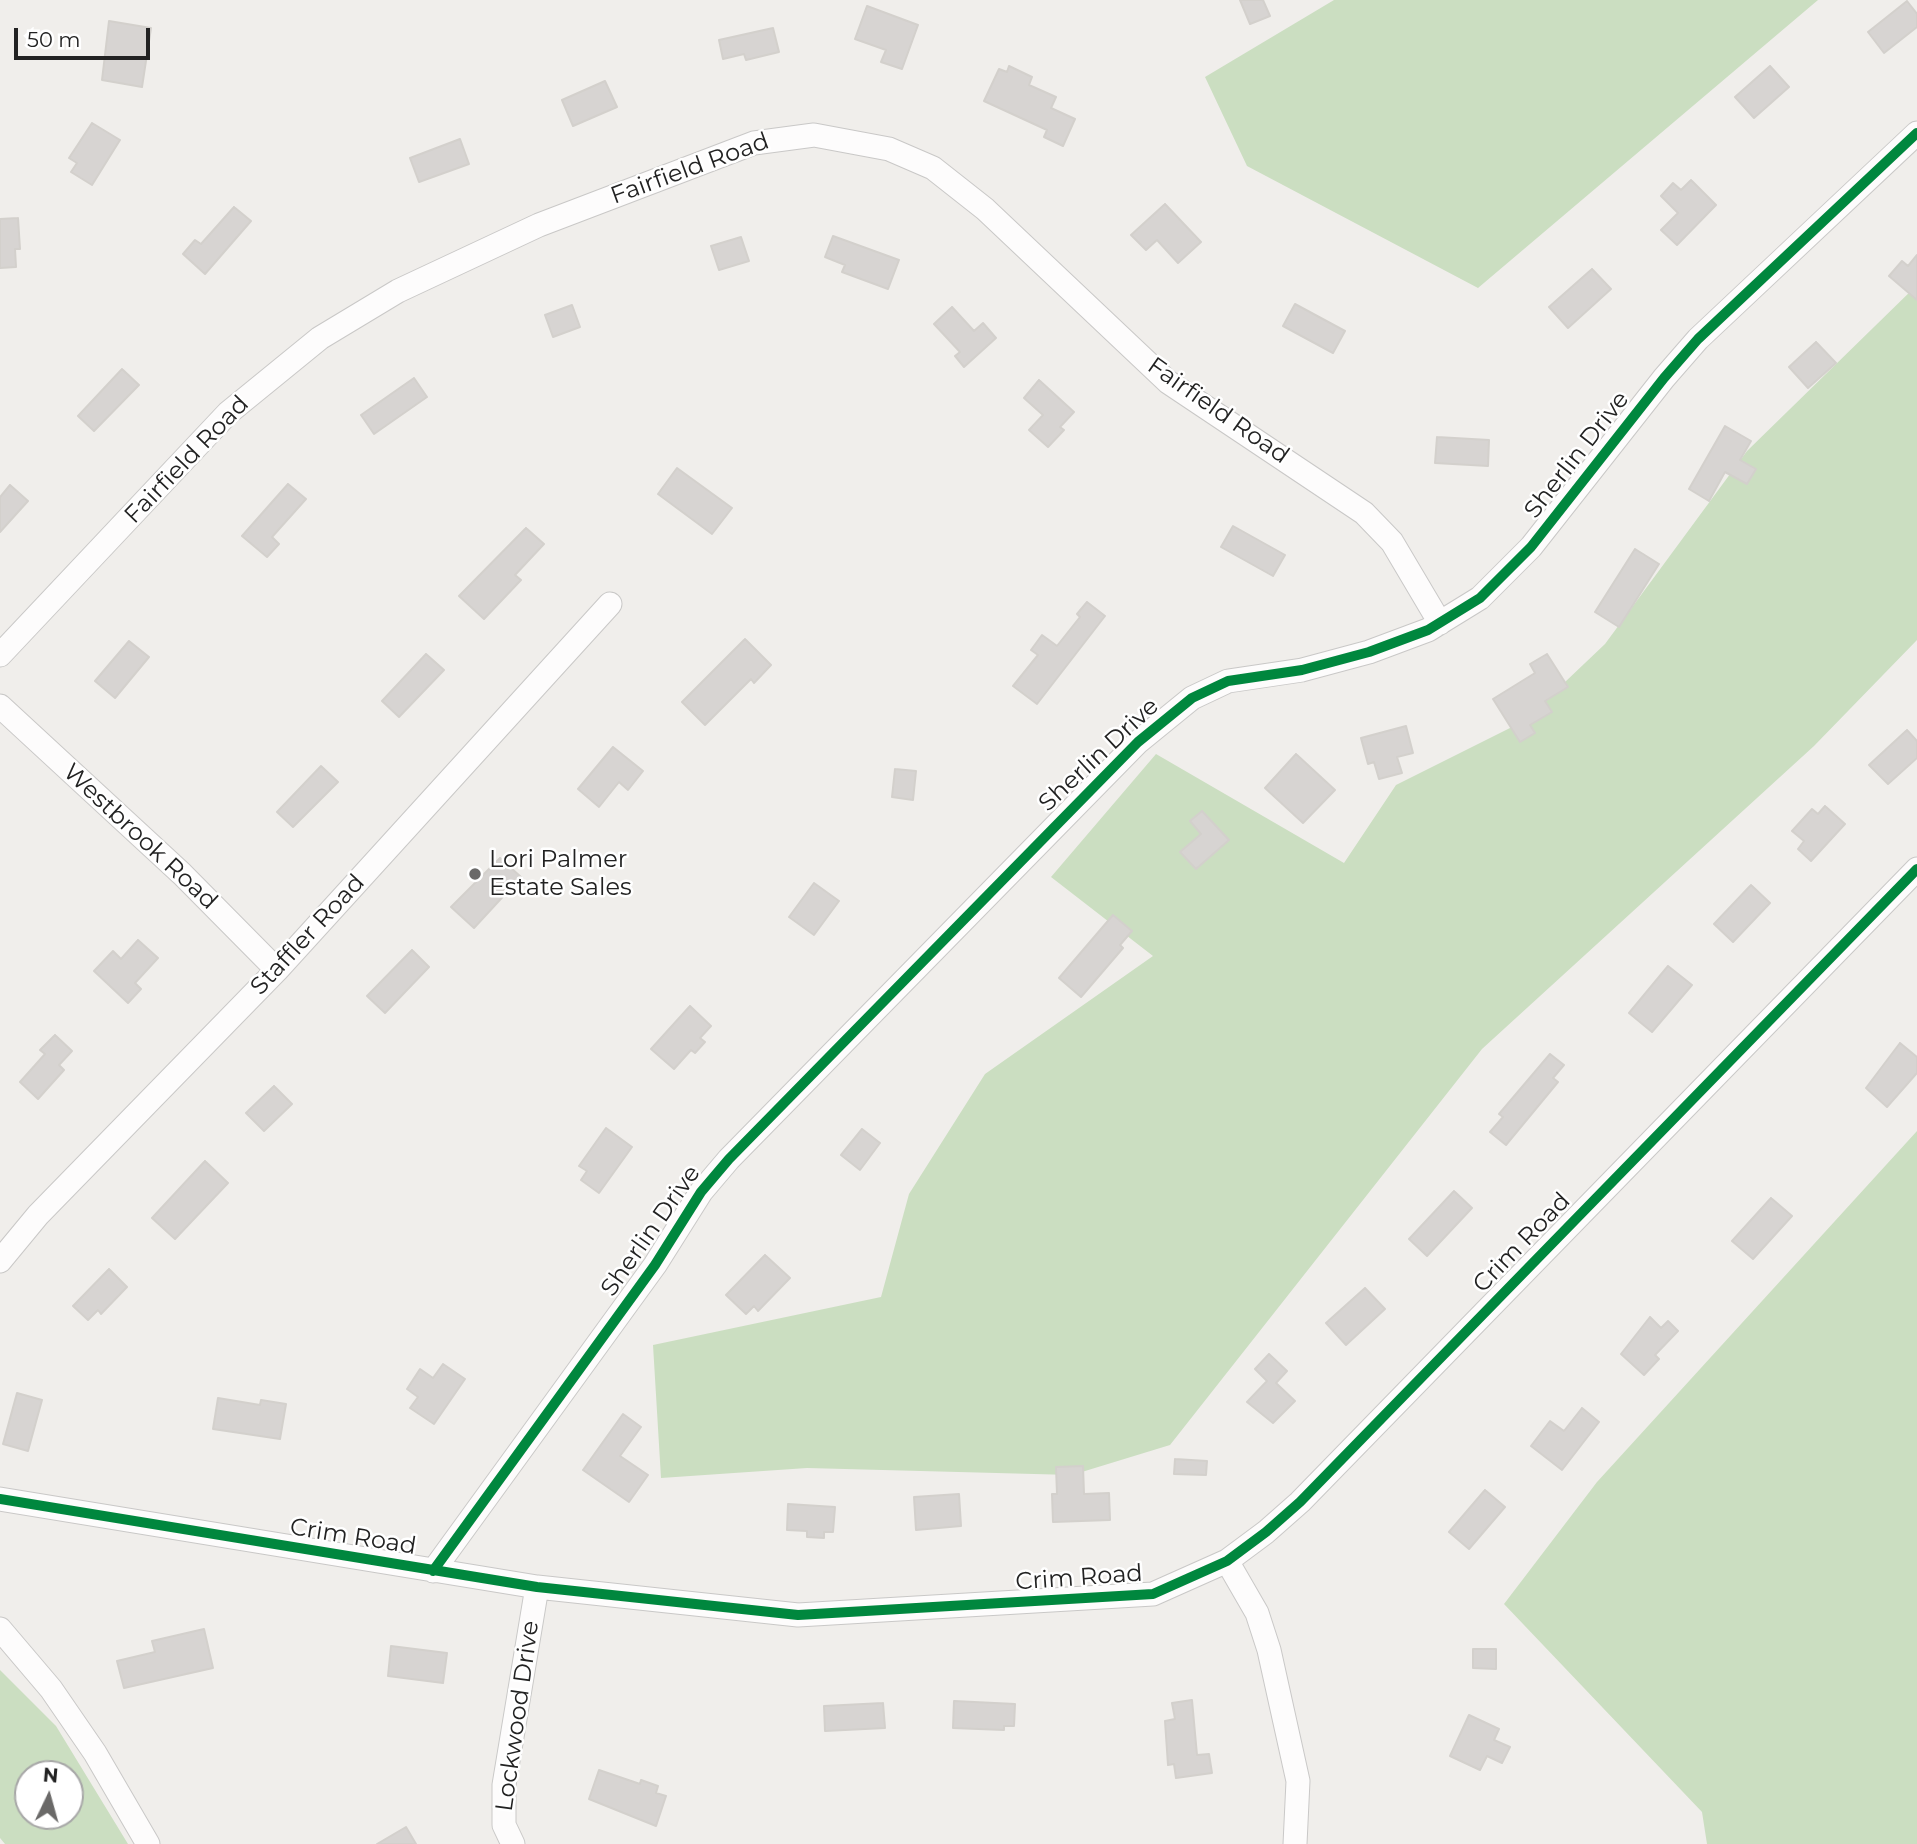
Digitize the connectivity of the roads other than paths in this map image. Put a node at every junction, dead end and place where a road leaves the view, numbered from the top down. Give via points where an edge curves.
1 (1917, 133) edge
2 (610, 604) dead end
3 (1440, 623) junction
4 (0, 655) edge
5 (0, 706) edge
6 (1917, 869) edge
7 (277, 970) junction
8 (0, 1261) edge
9 (0, 1499) edge
10 (1227, 1561) junction
11 (433, 1571) junction
12 (537, 1587) junction
13 (0, 1629) edge
14 (148, 1844) edge
15 (513, 1844) edge
16 (1295, 1844) edge

1 - 3 street, Sherlin Drive via 1698,339 1508,573
2 - 7 street, Staffler Road
3 - 4 street, Fairfield Road via 1392,542 1364,513 1168,382 964,192 933,169 889,149 814,135 754,142 539,225 398,291 320,338 228,413
3 - 11 street, Sherlin Drive via 1356,656 1303,670 1228,681 1192,698 1138,742 722,1167
5 - 7 street, Westbrook Road via 182,874
6 - 10 street, Crim Road via 1300,1502
7 - 8 street, Staffler Road via 37,1215
9 - 11 street, Crim Road
10 - 12 street, Crim Road via 1153,1594 1127,1598 798,1615
10 - 16 street via 1256,1613 1269,1650 1298,1782
11 - 12 street, Crim Road
12 - 15 street, Lockwood Drive via 504,1785 504,1825
13 - 14 street via 51,1689

